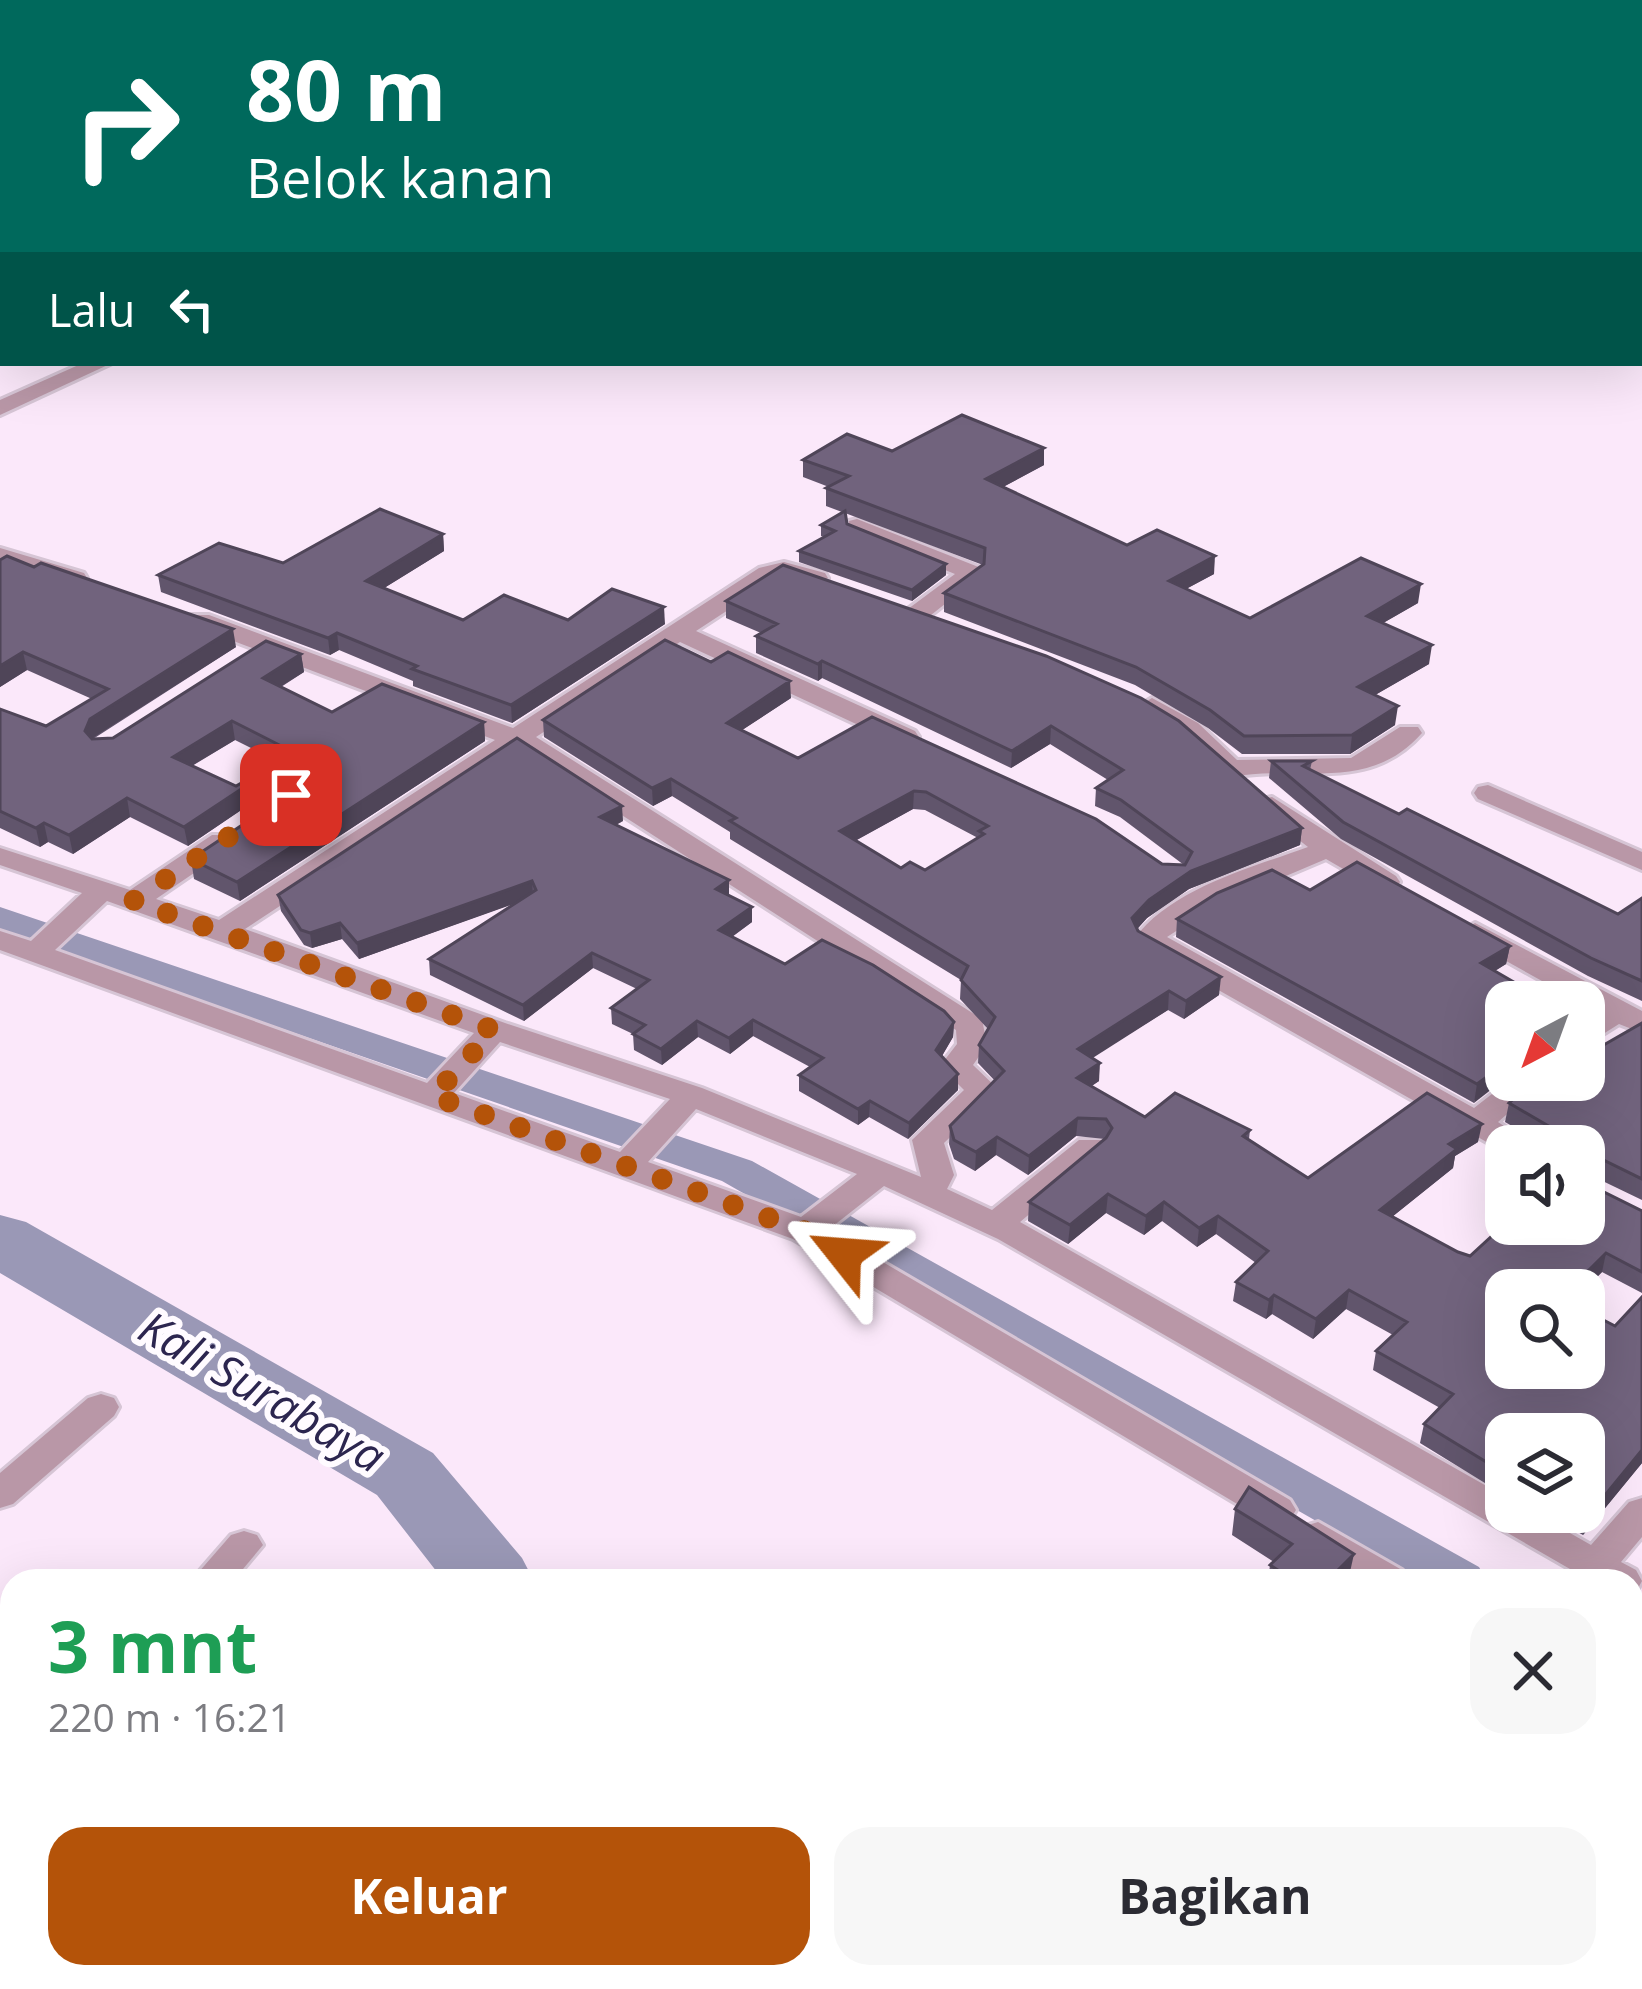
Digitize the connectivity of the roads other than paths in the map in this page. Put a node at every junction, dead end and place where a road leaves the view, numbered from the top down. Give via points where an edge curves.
1 (94, 366) edge
2 (0, 408) edge
3 (857, 526) edge
4 (0, 555) edge
5 (835, 585) edge
6 (111, 589) edge
7 (169, 608) edge
8 (956, 628) edge
9 (678, 632) junction
10 (1121, 691) edge
11 (1409, 734) dead end
12 (515, 736) junction
13 (941, 753) edge
14 (1232, 769) junction
15 (1488, 793) dead end
16 (251, 822) edge
17 (1328, 849) junction
18 (0, 856) edge
19 (1642, 862) edge
20 (96, 895) junction
21 (1410, 895) edge
22 (133, 901) junction
23 (1451, 918) edge
24 (223, 930) junction
25 (0, 940) edge
26 (41, 948) junction
27 (1629, 1018) edge
28 (489, 1036) junction
29 (440, 1090) junction
30 (685, 1101) junction
31 (1504, 1101) edge
32 (1476, 1123) junction
33 (1485, 1128) edge
34 (1090, 1147) edge
35 (633, 1158) junction
36 (874, 1177) junction
37 (928, 1194) junction
38 (996, 1224) junction
39 (810, 1227) junction
40 (101, 1407) dead end
41 (0, 1494) edge
42 (1642, 1512) edge
43 (244, 1545) dead end
44 (221, 1569) edge
45 (1370, 1569) edge
46 (1589, 1569) edge
47 (1605, 1569) edge

1 - 2 street
3 - 8 street via 972,573 906,611
4 - 6 street
5 - 9 street via 778,569
7 - 12 street via 257,651
9 - 12 street
9 - 13 street
10 - 14 street via 1189,729
11 - 14 street via 1356,766
12 - 24 street
12 - 37 street via 970,1027 972,1045 955,1066 983,1090 928,1140 938,1175
14 - 17 street
15 - 19 street
16 - 22 street
17 - 21 street
17 - 32 street via 1193,908 1149,939
18 - 20 street
20 - 22 street
20 - 26 street
22 - 24 street
23 - 27 street
24 - 28 street
25 - 26 street
26 - 29 street
28 - 29 street
28 - 30 street
29 - 35 street
30 - 35 street
30 - 36 street
31 - 32 street
32 - 33 street
34 - 38 street
35 - 39 street
36 - 37 street
36 - 39 street
37 - 38 street
38 - 46 street
39 - 45 street
40 - 41 street
42 - 47 street
43 - 44 street

